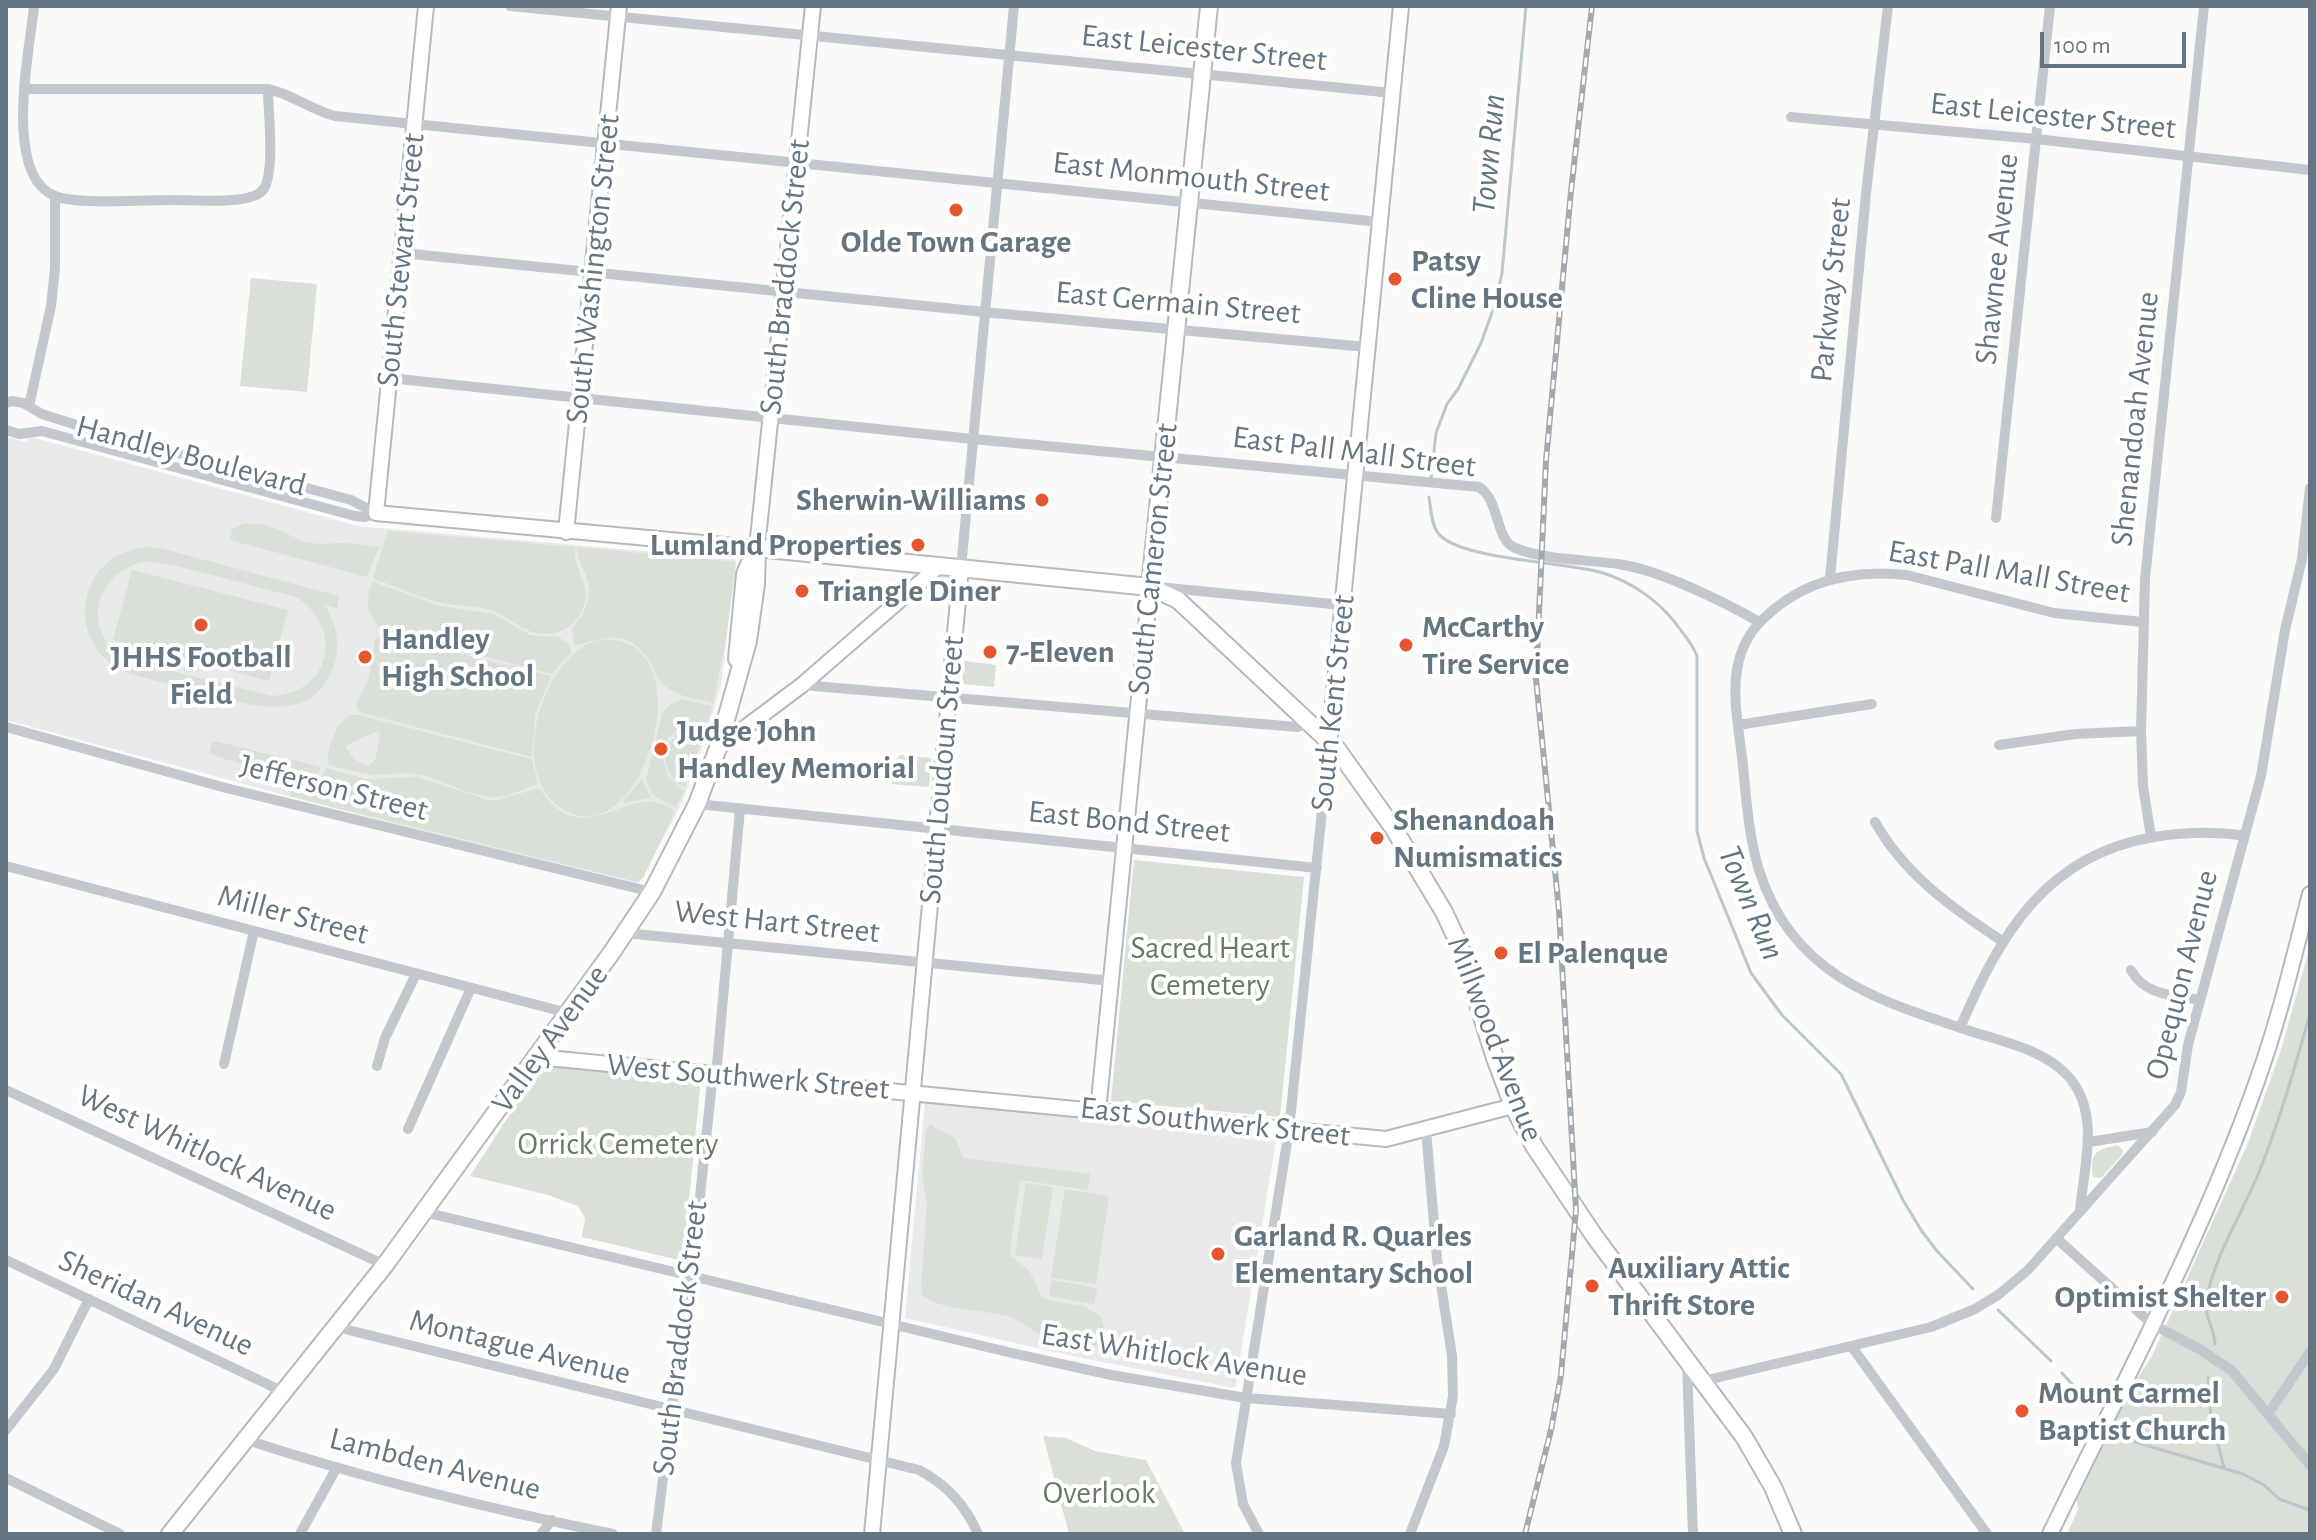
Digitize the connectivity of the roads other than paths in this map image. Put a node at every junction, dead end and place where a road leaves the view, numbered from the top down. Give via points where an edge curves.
1 (34, 6) edge
2 (426, 6) edge
3 (510, 6) edge
4 (813, 6) edge
5 (1014, 6) edge
6 (1209, 6) edge
7 (1401, 6) edge
8 (1888, 6) edge
9 (2050, 6) edge
10 (2204, 6) edge
11 (619, 11) edge
12 (810, 35) junction
13 (1009, 55) junction
14 (1202, 74) junction
15 (26, 89) junction
16 (268, 89) junction
17 (1393, 93) junction
18 (1791, 117) dead end
19 (415, 124) junction
20 (1874, 124) junction
21 (2036, 139) junction
22 (605, 144) junction
23 (2188, 157) junction
24 (797, 163) junction
25 (2310, 170) edge
26 (997, 184) junction
27 (55, 196) junction
28 (1189, 204) junction
29 (1380, 222) junction
30 (402, 253) junction
31 (592, 272) junction
32 (783, 291) junction
33 (985, 312) junction
34 (1176, 329) junction
35 (1367, 347) junction
36 (389, 378) junction
37 (580, 398) junction
38 (6, 403) edge
39 (29, 406) junction
40 (771, 418) junction
41 (6, 430) edge
42 (973, 439) junction
43 (155, 447) junction
44 (1163, 457) junction
45 (151, 461) junction
46 (259, 476) junction
47 (1356, 476) junction
48 (2310, 488) edge
49 (256, 490) junction
50 (376, 513) junction
51 (1996, 518) dead end
52 (566, 532) junction
53 (757, 548) junction
54 (939, 566) junction
55 (961, 568) junction
56 (1830, 579) junction
57 (1150, 587) junction
58 (1343, 605) junction
59 (1759, 622) junction
60 (2142, 622) junction
61 (802, 685) junction
62 (949, 697) junction
63 (1872, 704) dead end
64 (1137, 714) junction
65 (1308, 723) junction
66 (1738, 725) junction
67 (6, 727) edge
68 (2141, 731) junction
69 (1329, 743) junction
70 (1999, 745) dead end
71 (718, 748) junction
72 (697, 804) junction
73 (740, 809) junction
74 (1875, 822) dead end
75 (937, 828) junction
76 (2245, 836) junction
77 (2151, 837) junction
78 (1125, 848) junction
79 (6, 866) edge
80 (1317, 868) junction
81 (652, 892) junction
82 (2310, 894) edge
83 (254, 931) junction
84 (625, 933) junction
85 (2002, 941) junction
86 (728, 943) junction
87 (924, 963) junction
88 (2131, 970) dead end
89 (416, 974) junction
90 (1112, 981) junction
91 (471, 988) junction
92 (2200, 1000) junction
93 (568, 1013) junction
94 (1960, 1028) junction
95 (537, 1057) junction
96 (224, 1064) dead end
97 (377, 1066) dead end
98 (713, 1073) junction
99 (6, 1090) edge
100 (912, 1092) junction
101 (1513, 1106) junction
102 (1098, 1111) junction
103 (408, 1129) dead end
104 (1289, 1130) junction
105 (1426, 1130) junction
106 (2152, 1132) junction
107 (2089, 1142) junction
108 (2080, 1210) junction
109 (424, 1212) junction
110 (2056, 1238) junction
111 (6, 1260) edge
112 (385, 1265) junction
113 (691, 1275) junction
114 (89, 1299) junction
115 (892, 1323) junction
116 (2152, 1324) junction
117 (336, 1327) junction
118 (1852, 1347) junction
119 (2310, 1352) edge
120 (1687, 1361) junction
121 (1703, 1381) junction
122 (284, 1392) junction
123 (1246, 1398) junction
124 (671, 1410) junction
125 (1451, 1414) junction
126 (2268, 1414) junction
127 (8, 1425) edge
128 (247, 1440) junction
129 (880, 1459) junction
130 (2310, 1465) edge
131 (337, 1467) junction
132 (6, 1478) edge
133 (552, 1520) junction
134 (120, 1534) edge
135 (170, 1534) edge
136 (300, 1534) edge
137 (541, 1534) edge
138 (613, 1534) edge
139 (656, 1534) edge
140 (872, 1534) edge
141 (978, 1534) edge
142 (1259, 1534) edge
143 (1410, 1534) edge
144 (1693, 1534) edge
145 (1793, 1534) edge
146 (1987, 1534) edge
147 (2050, 1534) edge

1 - 15 street
2 - 19 street, South Stewart Street
3 - 11 street, East Leicester Street
4 - 12 street, South Braddock Street
5 - 13 street, South Loudoun Street
6 - 14 main road, South Cameron Street
7 - 17 street, South Kent Street
8 - 20 street, Parkway Street
9 - 21 street, Shawnee Avenue
10 - 23 street, Shenandoah Avenue
11 - 12 street, East Leicester Street
11 - 22 street, South Washington Street
12 - 13 street, East Leicester Street
12 - 24 street, South Braddock Street
13 - 14 street, East Leicester Street
13 - 26 street, South Loudoun Street
14 - 17 street, East Leicester Street
14 - 28 main road, South Cameron Street
15 - 16 street
15 - 27 street via 27,162 38,182
16 - 19 street, East Monmouth Street via 335,116
16 - 27 street via 269,174 259,194 179,200
17 - 29 street, South Kent Street
18 - 20 street, East Leicester Street
19 - 22 street, East Monmouth Street
19 - 30 street, South Stewart Street
20 - 21 street, East Leicester Street
20 - 56 street, Parkway Street
21 - 23 street, East Leicester Street
21 - 51 street, Shawnee Avenue
22 - 24 street, East Monmouth Street
22 - 31 street, South Washington Street
23 - 25 street, East Leicester Street
23 - 60 street, Shenandoah Avenue
24 - 26 street, East Monmouth Street
24 - 32 street, South Braddock Street
26 - 28 street, East Monmouth Street
26 - 33 street, South Loudoun Street
27 - 39 street via 51,306
28 - 29 street, East Monmouth Street
28 - 34 main road, South Cameron Street
29 - 35 street, South Kent Street
30 - 31 street, East Germain Street
30 - 36 street, South Stewart Street
31 - 32 street, East Germain Street
31 - 37 street, South Washington Street
32 - 33 street, East Germain Street
32 - 40 street, South Braddock Street
33 - 34 street, East Germain Street
33 - 42 street, South Loudoun Street
34 - 35 street, East Germain Street
34 - 44 main road, South Cameron Street
35 - 47 street, South Kent Street
36 - 37 street, East Pall Mall Street
36 - 50 street, South Stewart Street
37 - 40 street, East Pall Mall Street
37 - 52 street, South Washington Street
38 - 39 street, Handley Boulevard
39 - 43 street, Handley Boulevard
40 - 42 street, East Pall Mall Street
40 - 53 street, South Braddock Street
41 - 45 street, Handley Boulevard via 42,431
42 - 44 street, East Pall Mall Street
42 - 55 street, South Loudoun Street
43 - 45 street
43 - 46 street, Handley Boulevard
44 - 47 street, East Pall Mall Street
44 - 57 main road, South Cameron Street
45 - 49 street, Handley Boulevard
46 - 49 street
46 - 50 street, Handley Boulevard via 355,502
47 - 58 street, South Kent Street
47 - 59 street, East Pall Mall Street via 1479,487 1490,496 1511,546 1628,566 1698,591
48 - 76 street, Opequon Avenue via 2267,748
49 - 50 street, Handley Boulevard via 355,516
50 - 52 street, Handley Boulevard
52 - 53 street, Handley Boulevard
53 - 54 main road
53 - 71 main road, South Braddock Street via 752,616
54 - 55 main road
54 - 61 street
55 - 57 main road
55 - 62 street, South Loudoun Street
56 - 59 street, East Pall Mall Street via 1788,599
56 - 60 street, East Pall Mall Street via 1868,573 1907,575 2054,613
57 - 58 street
57 - 64 street, South Cameron Street
57 - 65 main road, Millwood Avenue via 1178,600
58 - 69 street, South Kent Street
59 - 66 street via 1736,666
60 - 68 street, Shenandoah Avenue
61 - 62 street
61 - 71 street
62 - 64 street
62 - 75 street, South Loudoun Street
63 - 66 street
64 - 65 street via 1297,727
64 - 78 street, South Cameron Street
65 - 69 main road, Millwood Avenue
66 - 94 street via 1759,869 1793,936 1851,986
67 - 81 street, Jefferson Street via 241,792
68 - 70 street
68 - 77 street, Shenandoah Avenue
69 - 80 street, South Kent Street
69 - 101 main road, Millwood Avenue via 1394,829 1444,912 1463,953
71 - 72 main road, Valley Avenue
72 - 73 street, East Bond Street
72 - 81 main road, Valley Avenue
73 - 75 street, East Bond Street
73 - 86 street, South Braddock Street
74 - 85 street via 1917,878
75 - 78 street, East Bond Street
75 - 87 street, South Loudoun Street
76 - 77 street via 2198,832
76 - 92 street, Opequon Avenue
77 - 85 street via 2098,852 2062,875 2032,902
78 - 80 street, East Bond Street
78 - 90 street, South Cameron Street
79 - 83 street, Miller Street
80 - 104 street, South Kent Street
81 - 84 main road, Valley Avenue
82 - 116 street via 2258,1079
83 - 89 street, Miller Street
83 - 96 street
84 - 86 street, West Hart Street
84 - 93 main road, Valley Avenue
85 - 94 street
86 - 87 street, West Hart Street
86 - 98 street, South Braddock Street
87 - 90 street, West Hart Street
87 - 100 street, South Loudoun Street
88 - 92 street via 2148,989
89 - 91 street, Miller Street
89 - 97 street
90 - 102 street, South Cameron Street
91 - 93 street, Miller Street
91 - 103 street
92 - 106 street, Opequon Avenue via 2181,1092
93 - 95 main road, Valley Avenue
94 - 107 street via 2036,1053 2067,1075 2085,1110
95 - 98 street, West Southwerk Street
95 - 109 main road, Valley Avenue
98 - 100 street, West Southwerk Street
98 - 113 street, South Braddock Street
99 - 112 street, West Whitlock Avenue
100 - 102 street, East Southwerk Street
100 - 115 street, South Loudoun Street
101 - 105 street, East Southwerk Street
101 - 120 main road, Millwood Avenue via 1562,1190
102 - 104 street, East Southwerk Street
104 - 105 street, East Southwerk Street via 1386,1139
104 - 123 street, South Kent Street
105 - 125 street via 1452,1356
106 - 107 street
106 - 108 street, Opequon Avenue
107 - 108 street
108 - 110 street, Opequon Avenue
109 - 112 main road, Valley Avenue
109 - 113 street
110 - 116 street
110 - 118 street, Opequon Avenue via 2012,1285 1975,1309 1931,1327
111 - 114 street, Sheridan Avenue
112 - 117 main road, Valley Avenue
113 - 115 street
113 - 124 street, South Braddock Street
114 - 122 street, Sheridan Avenue
114 - 127 street via 54,1369
115 - 123 street, East Whitlock Avenue via 1081,1368
115 - 129 street, South Loudoun Street
116 - 126 street via 2225,1366
116 - 147 street
117 - 122 main road, Valley Avenue
117 - 124 street, Montague Avenue
118 - 121 street, Opequon Avenue
118 - 146 street
119 - 126 street
120 - 121 main road, Millwood Avenue
120 - 144 street
121 - 145 main road, Millwood Avenue via 1757,1457
122 - 128 main road, Valley Avenue
123 - 125 street, East Whitlock Avenue
123 - 142 street, South Kent Street via 1237,1479
124 - 129 street, Montague Avenue
124 - 139 street, South Braddock Street
125 - 143 street
126 - 130 street
128 - 131 street, Lambden Avenue
128 - 135 main road, Valley Avenue
129 - 140 street, South Loudoun Street
129 - 141 street, Montague Avenue via 919,1470 943,1485
131 - 133 street, Lambden Avenue
131 - 136 street
132 - 134 street
133 - 137 street
133 - 138 street, Lambden Avenue

